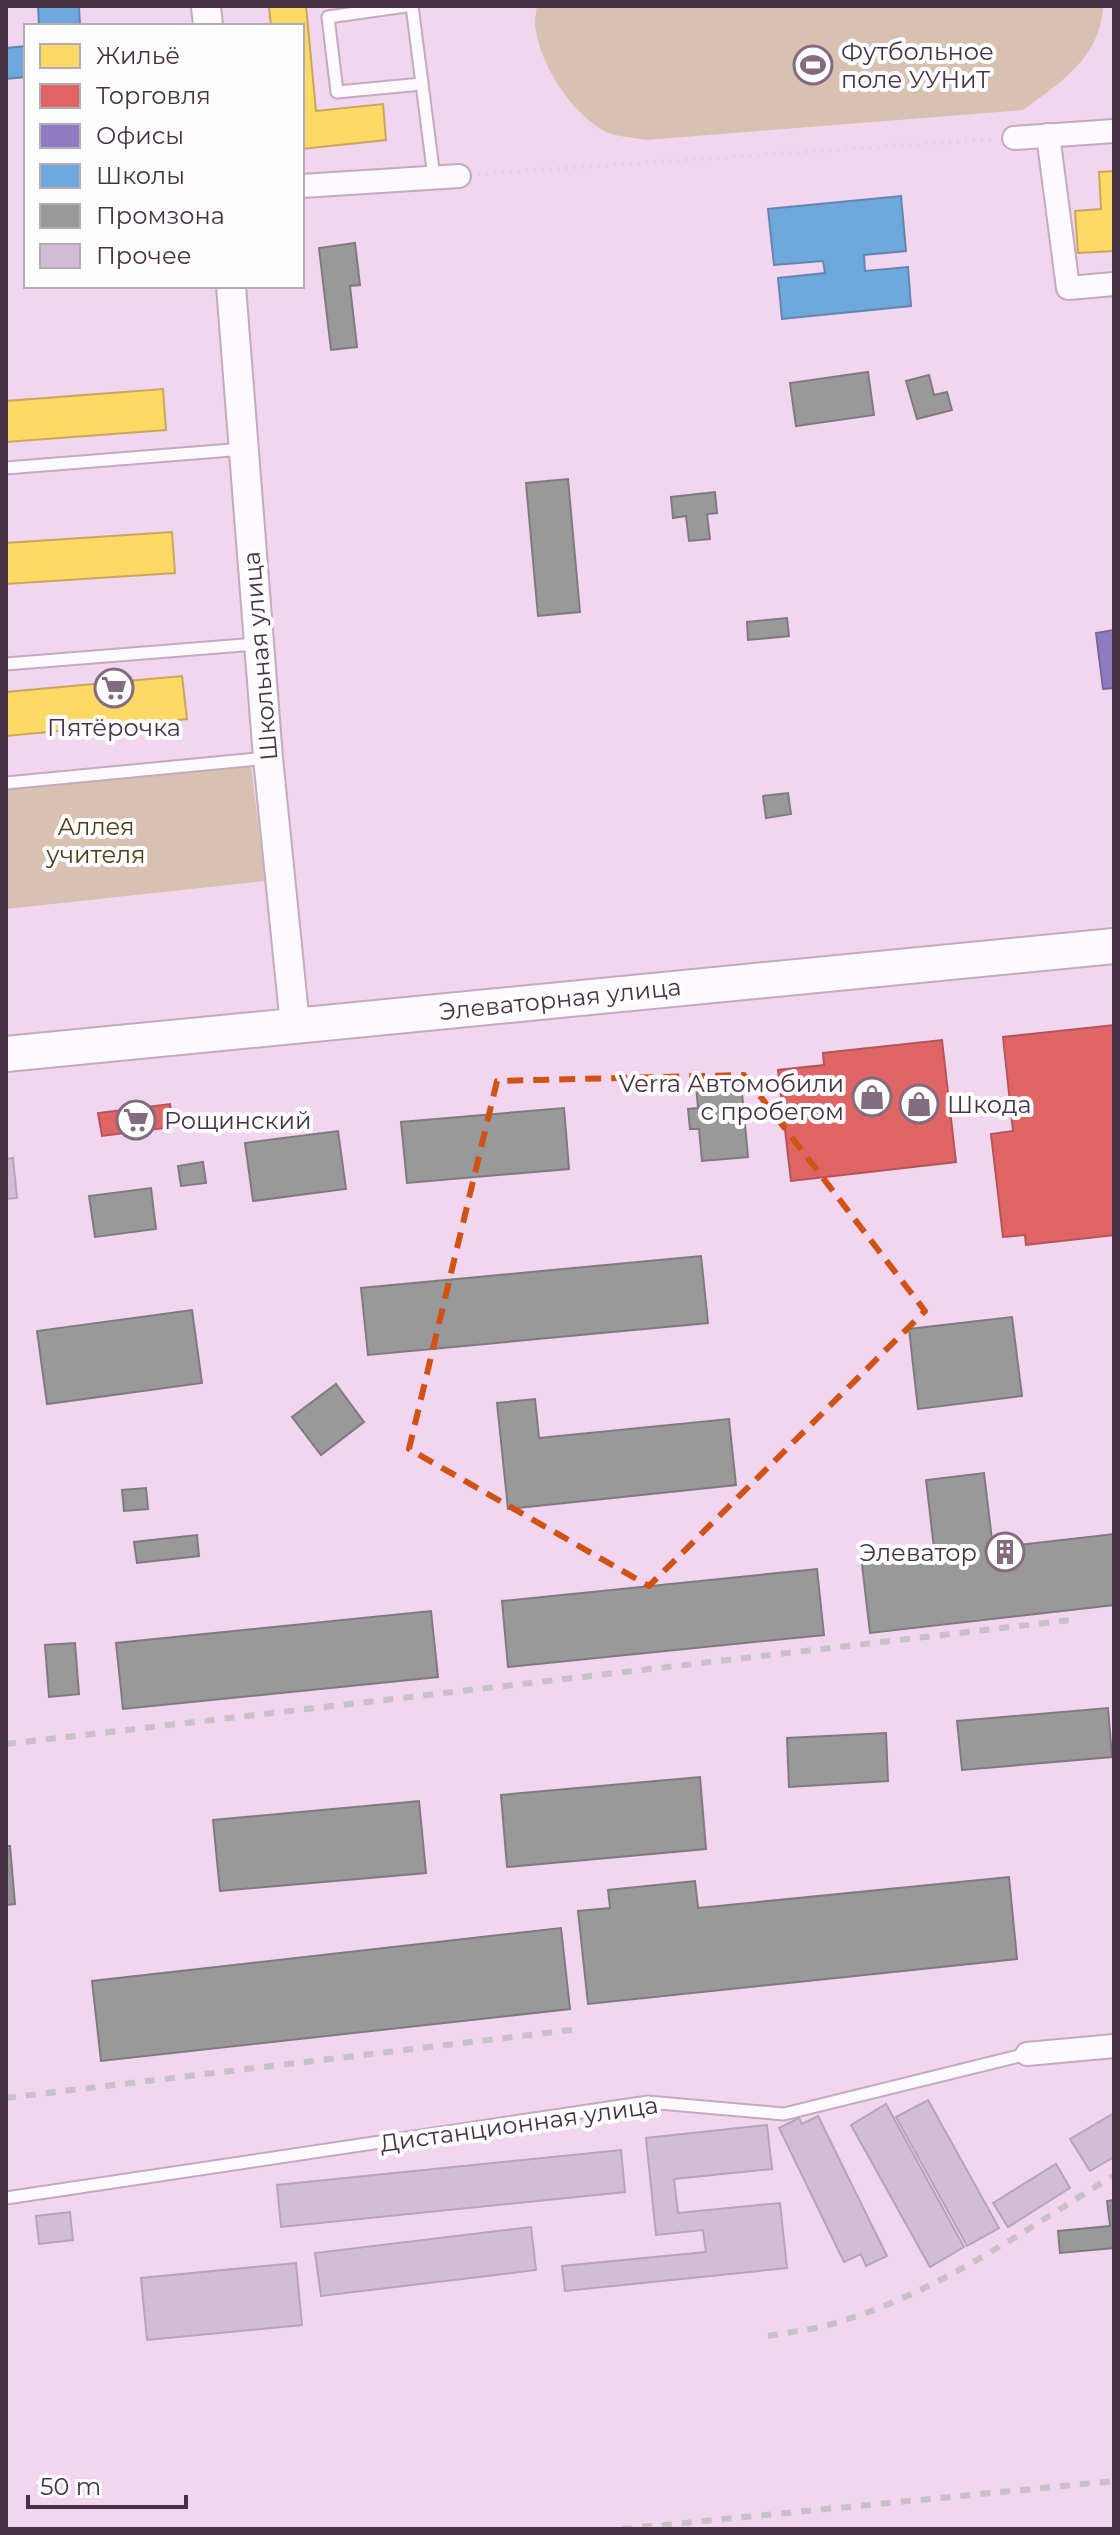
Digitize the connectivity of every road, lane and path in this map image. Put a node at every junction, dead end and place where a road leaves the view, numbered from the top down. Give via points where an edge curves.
1 (406, 6) edge
2 (412, 6) edge
3 (422, 84) junction
4 (1114, 131) edge
5 (1048, 135) junction
6 (1014, 138) joint
7 (459, 176) joint
8 (434, 177) junction
9 (304, 186) edge
10 (1114, 284) edge
11 (231, 288) edge
12 (244, 449) junction
13 (6, 468) edge
14 (259, 644) junction
15 (6, 664) edge
16 (268, 758) junction
17 (6, 783) edge
18 (1114, 946) edge
19 (295, 1025) junction
20 (6, 1054) edge
21 (1114, 2046) edge
22 (1027, 2054) joint
23 (6, 2198) edge

1 - 3 lane via 328,17 337,92
2 - 3 lane
3 - 8 lane
4 - 5 street
5 - 6 street
5 - 10 street via 1068,288
6 - 7 path
7 - 8 street
8 - 9 street
11 - 12 street, Школьная улица
12 - 13 lane
12 - 14 street, Школьная улица
14 - 15 lane
14 - 16 street, Школьная улица
16 - 17 lane
16 - 19 street, Школьная улица
18 - 19 main road, Элеваторная улица
19 - 20 main road, Элеваторная улица
21 - 22 street
22 - 23 lane, Дистанционная улица via 784,2114 648,2102

